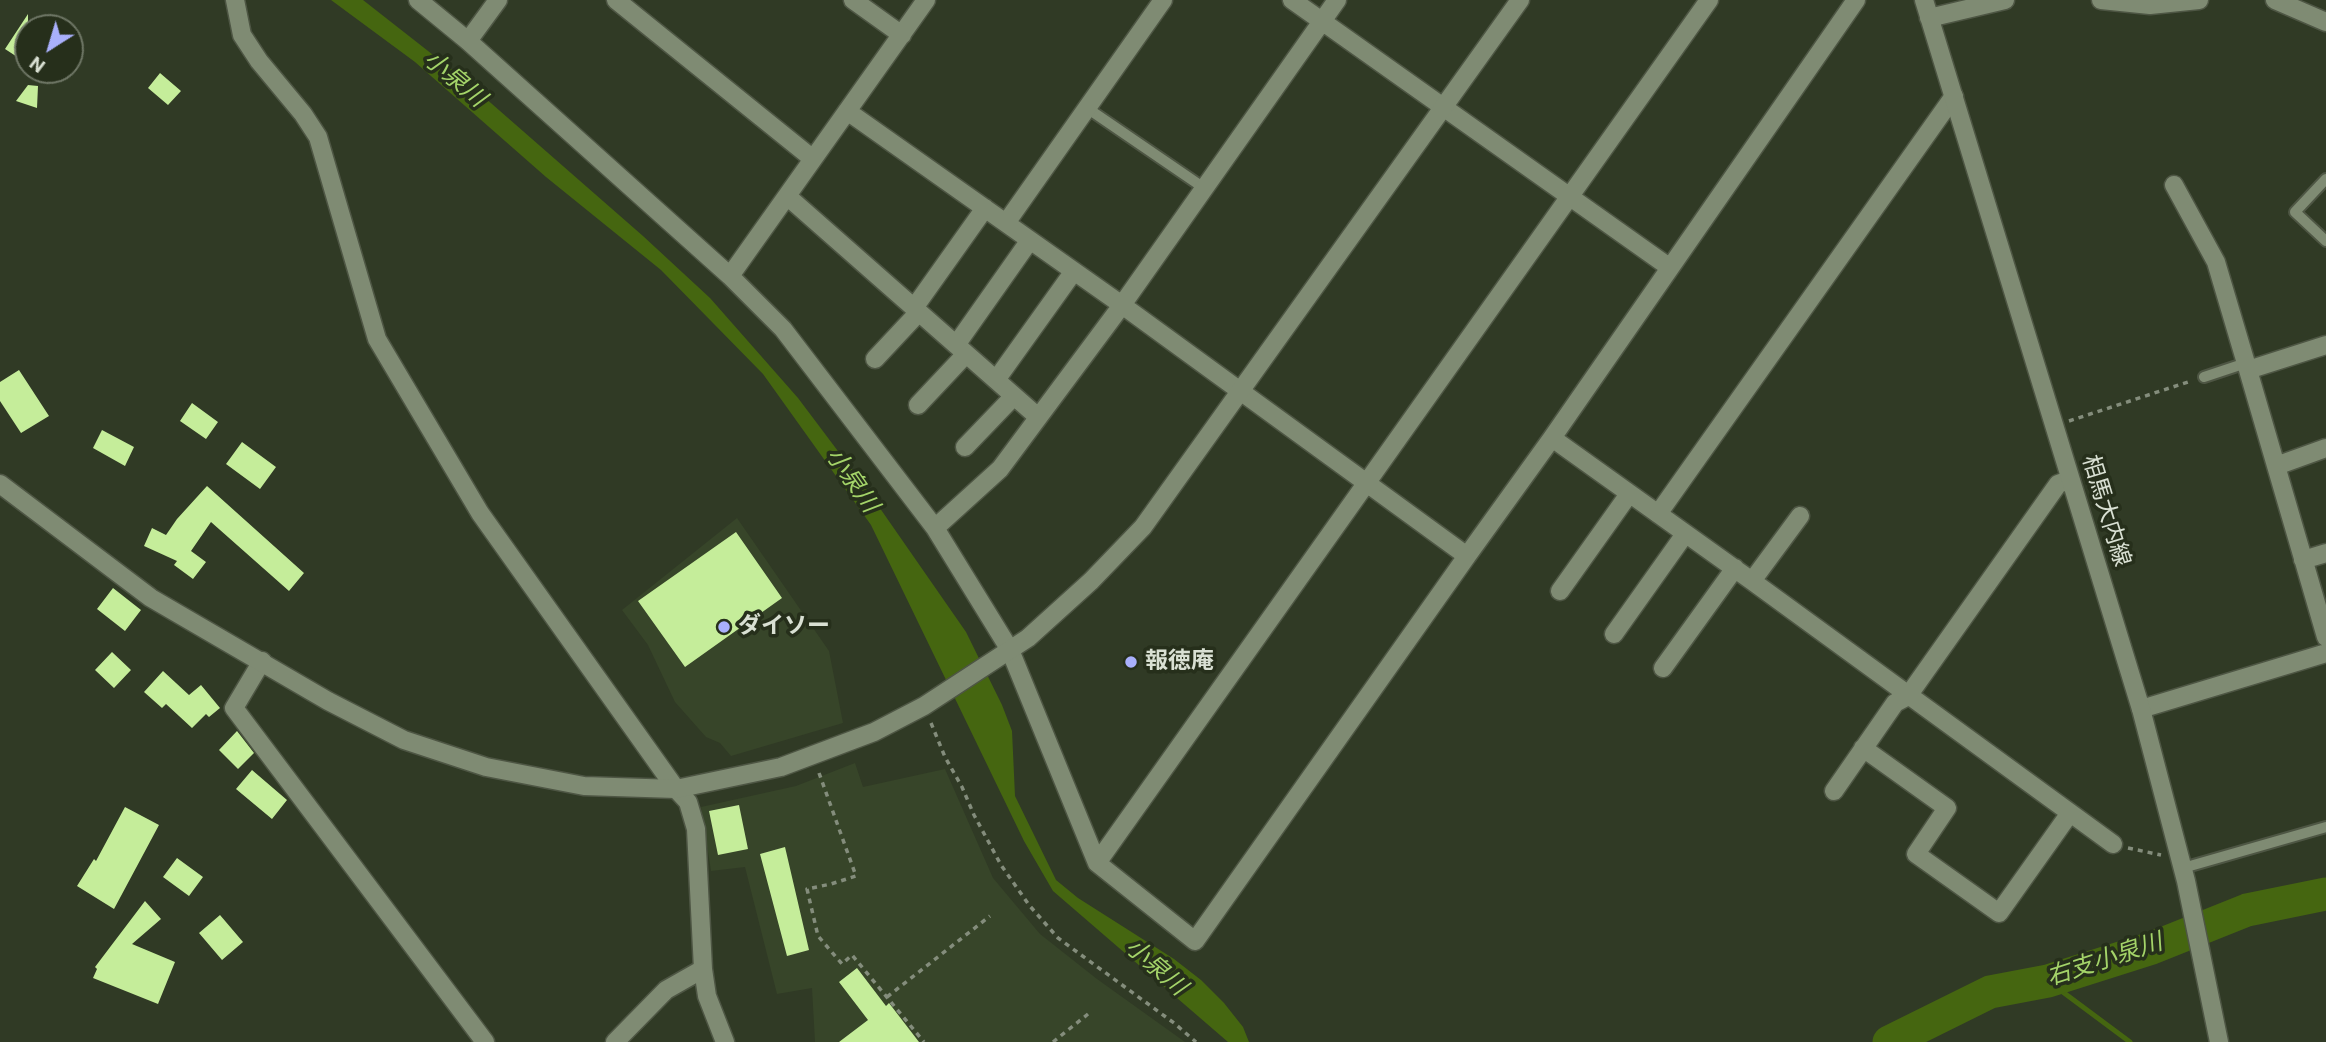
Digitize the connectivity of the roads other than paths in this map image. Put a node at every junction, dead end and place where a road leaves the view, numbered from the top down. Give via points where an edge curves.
1 (235, 0) edge
2 (418, 0) edge
3 (498, 0) edge
4 (616, 0) edge
5 (853, 0) edge
6 (926, 0) edge
7 (1163, 0) edge
8 (1292, 0) edge
9 (1337, 0) edge
10 (1521, 0) edge
11 (1709, 0) edge
12 (1856, 0) edge
13 (2005, 0) edge
14 (2199, 0) edge
15 (2275, 0) edge
16 (2110, 1) edge
17 (1926, 9) edge
18 (1322, 21) junction
19 (2326, 22) edge
20 (902, 35) junction
21 (468, 41) junction
22 (1954, 96) junction
23 (1444, 107) junction
24 (1087, 108) junction
25 (847, 111) junction
26 (813, 159) junction
27 (2326, 179) edge
28 (2174, 185) dead end
29 (1204, 188) junction
30 (787, 196) junction
31 (1570, 197) junction
32 (985, 208) junction
33 (1006, 223) junction
34 (1030, 240) junction
35 (2326, 241) edge
36 (1669, 267) junction
37 (1074, 271) junction
38 (730, 276) junction
39 (1122, 304) junction
40 (916, 310) junction
41 (2326, 345) edge
42 (961, 349) junction
43 (874, 359) dead end
44 (2247, 367) junction
45 (2204, 377) road end
46 (996, 380) junction
47 (1241, 393) junction
48 (1014, 396) junction
49 (918, 405) dead end
50 (1038, 417) junction
51 (1552, 438) junction
52 (965, 447) dead end
53 (2326, 448) edge
54 (2276, 466) junction
55 (2070, 480) junction
56 (0, 484) edge
57 (1367, 485) junction
58 (1629, 494) junction
59 (1658, 514) junction
60 (1800, 516) dead end
61 (935, 528) junction
62 (1685, 534) junction
63 (2326, 553) edge
64 (1467, 556) junction
65 (2304, 561) junction
66 (1735, 568) junction
67 (1752, 581) junction
68 (1560, 591) dead end
69 (1614, 634) dead end
70 (2326, 637) edge
71 (1010, 650) junction
72 (2326, 653) edge
73 (262, 660) junction
74 (1663, 668) dead end
75 (1908, 696) junction
76 (2141, 709) junction
77 (1863, 748) junction
78 (676, 789) junction
79 (1834, 791) dead end
80 (2070, 813) junction
81 (2326, 827) edge
82 (2113, 844) road end
83 (1097, 863) junction
84 (2183, 870) junction
85 (703, 969) junction
86 (485, 1042) edge
87 (615, 1042) edge
88 (725, 1042) edge
89 (2219, 1042) edge

1 - 78 street via 243,35 258,61 318,137 377,339 480,513
2 - 21 street
3 - 21 street
4 - 26 street
5 - 20 street
6 - 20 street
7 - 24 street
8 - 18 street
9 - 18 street
10 - 23 street
11 - 31 street
12 - 36 street
13 - 17 street
14 - 16 street via 2150,5
15 - 19 street
17 - 22 street, 相馬大内線
18 - 23 street
18 - 29 street
20 - 25 street
21 - 38 street
22 - 55 street, 相馬大内線
22 - 59 street
23 - 31 street
23 - 47 street
24 - 29 lane
24 - 33 street
25 - 26 street
25 - 32 street
26 - 30 street
27 - 35 lane via 2295,212
28 - 44 street via 2216,262
29 - 39 street
30 - 38 street
30 - 40 street
31 - 36 street
31 - 57 street
32 - 33 street
32 - 40 street
33 - 34 street
34 - 37 street
34 - 42 street
36 - 51 street
37 - 39 street
37 - 46 street
38 - 61 street via 783,329
39 - 47 street
39 - 50 street
40 - 42 street
40 - 43 street
41 - 44 street
42 - 46 street
42 - 49 street
44 - 45 lane
44 - 54 street
46 - 48 street
47 - 57 street
47 - 71 street via 1143,527 1091,581
48 - 50 street
48 - 52 street
50 - 61 street via 1000,470
51 - 58 street
51 - 64 street
53 - 54 street
54 - 65 street
55 - 75 street via 2058,484
55 - 76 street, 相馬大内線
56 - 73 street via 150,598
57 - 64 street
57 - 83 street
58 - 59 street
58 - 68 street
59 - 62 street
60 - 67 street
61 - 71 street
62 - 66 street
62 - 69 street
63 - 65 street
64 - 83 street via 1195,941
65 - 70 street
66 - 67 street
66 - 74 street
67 - 75 street
71 - 78 street via 924,706 874,732 781,767
71 - 83 street
72 - 76 street
73 - 78 street via 404,740 486,767 584,786
73 - 86 street via 234,708
75 - 77 street via 1895,703
75 - 80 street
76 - 84 street, 相馬大内線
77 - 79 street
77 - 80 street via 1947,808 1916,854 1999,913
78 - 85 street via 688,802 696,829
80 - 82 street
81 - 84 lane
84 - 89 street, 相馬大内線
85 - 87 street via 666,990
85 - 88 street via 707,996

